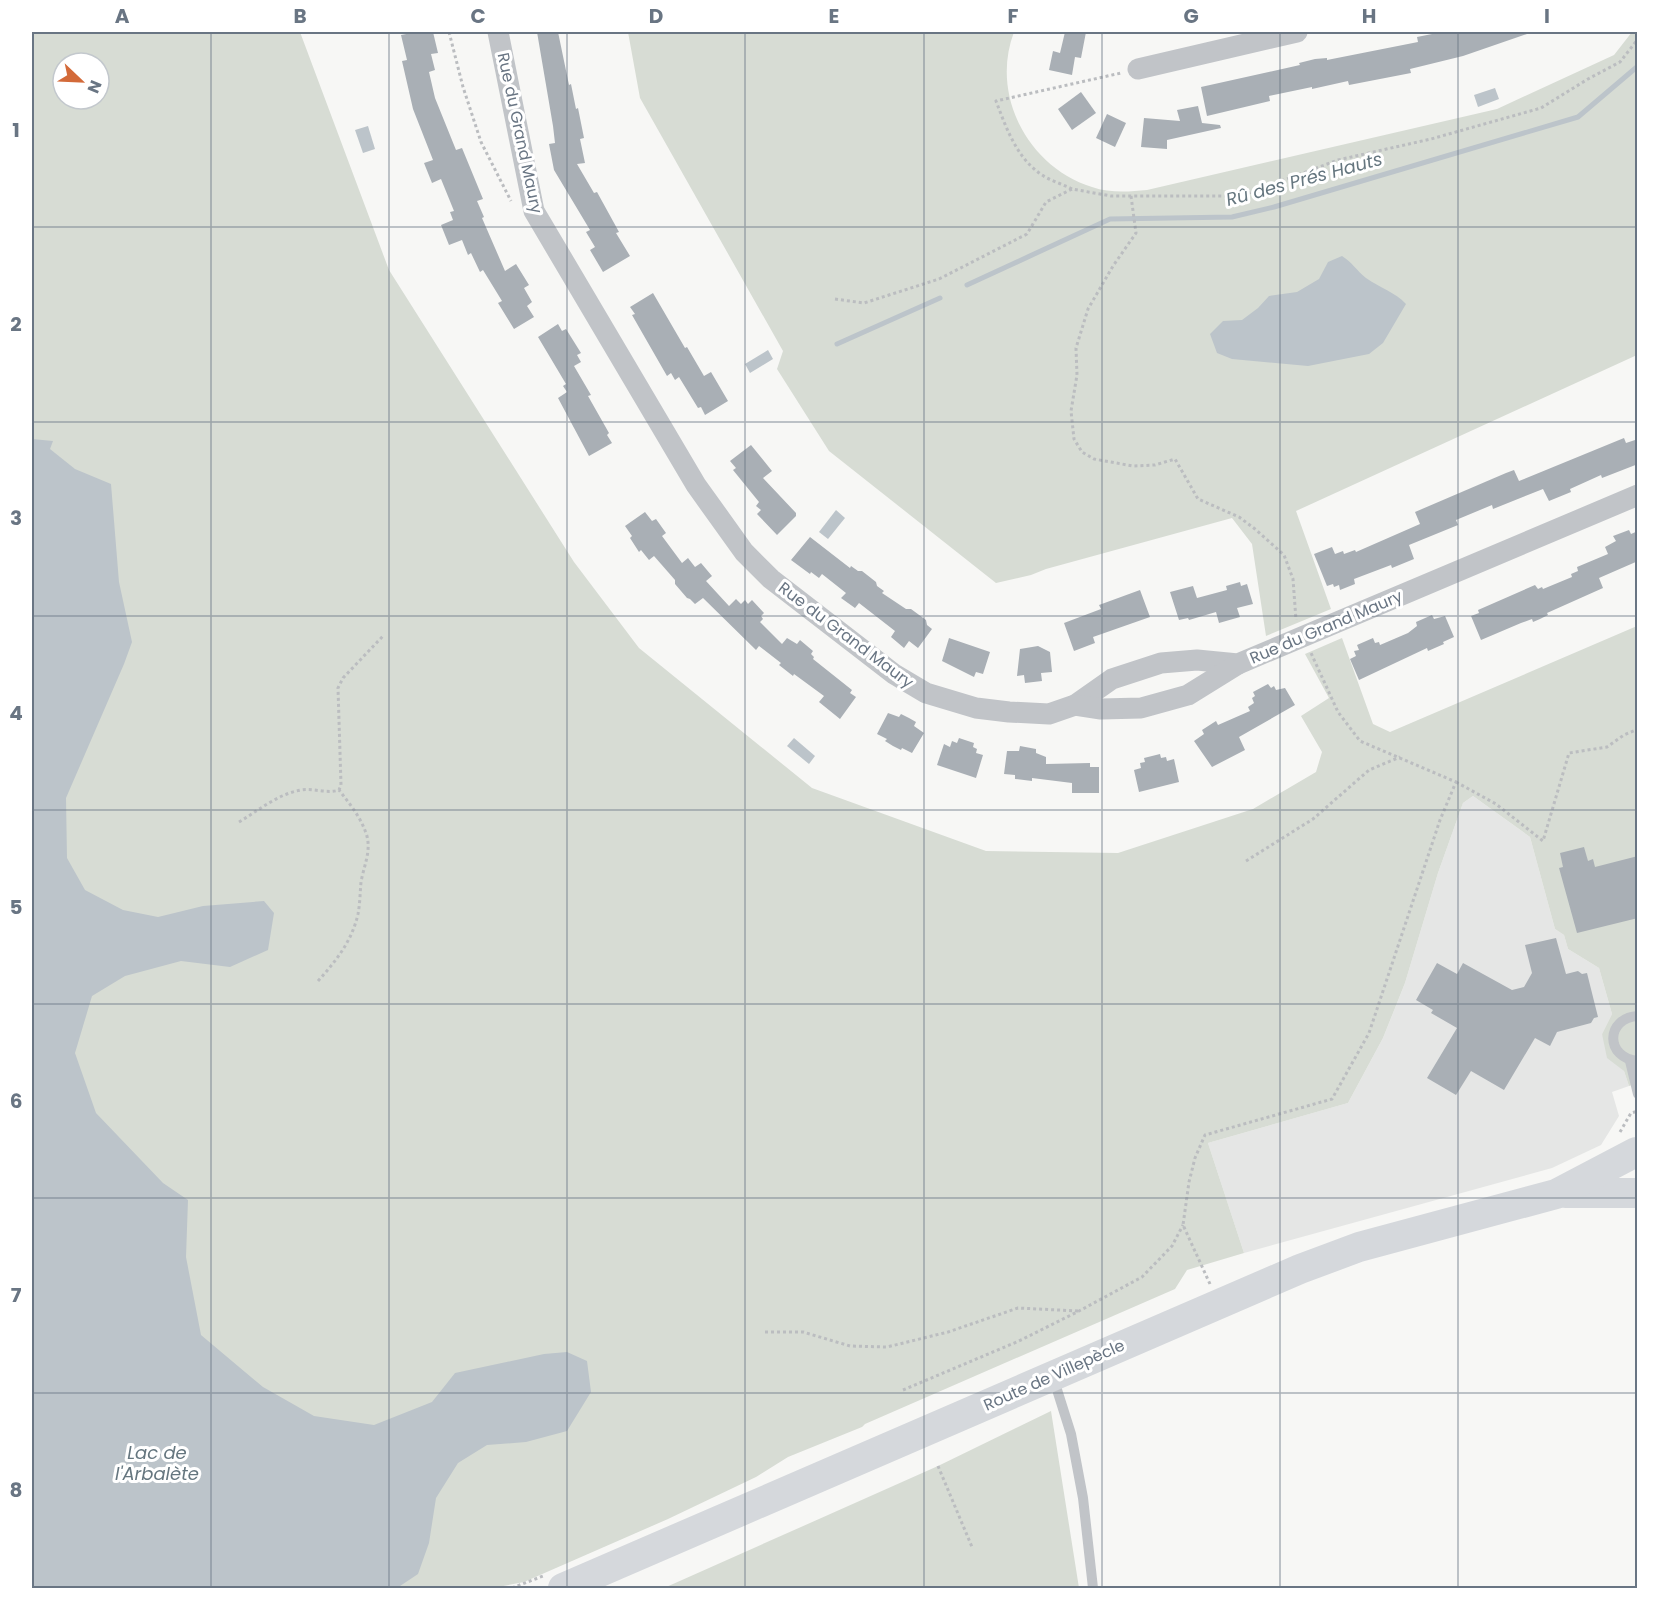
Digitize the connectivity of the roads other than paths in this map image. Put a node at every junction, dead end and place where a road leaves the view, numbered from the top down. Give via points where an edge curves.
1 (498, 32) edge
2 (1297, 32) edge
3 (1138, 69) road end
4 (1638, 495) edge
5 (1238, 664) junction
6 (1075, 705) junction
7 (1638, 1016) edge
8 (1634, 1061) edge
9 (1638, 1094) edge
10 (1637, 1160) edge
11 (1638, 1193) edge
12 (1556, 1194) junction
13 (1052, 1375) junction
14 (563, 1588) edge
15 (1093, 1588) edge

1 - 6 street, Rue du Grand Maury via 534,211 680,459 744,552 844,638 926,693 976,708 1009,712 1049,714
2 - 3 street
4 - 5 street, Rue du Grand Maury
5 - 6 street via 1188,695 1141,708
5 - 6 street, Rue du Grand Maury via 1197,660 1161,663 1112,679
7 - 8 lane via 1623,1020 1614,1031 1618,1053
8 - 9 lane
10 - 12 main road, Route de Villepècle
11 - 12 main road, Route de Villepècle
12 - 13 main road, Route de Villepècle via 1310,1265
13 - 14 main road, Route de Villepècle
13 - 15 lane via 1071,1434

